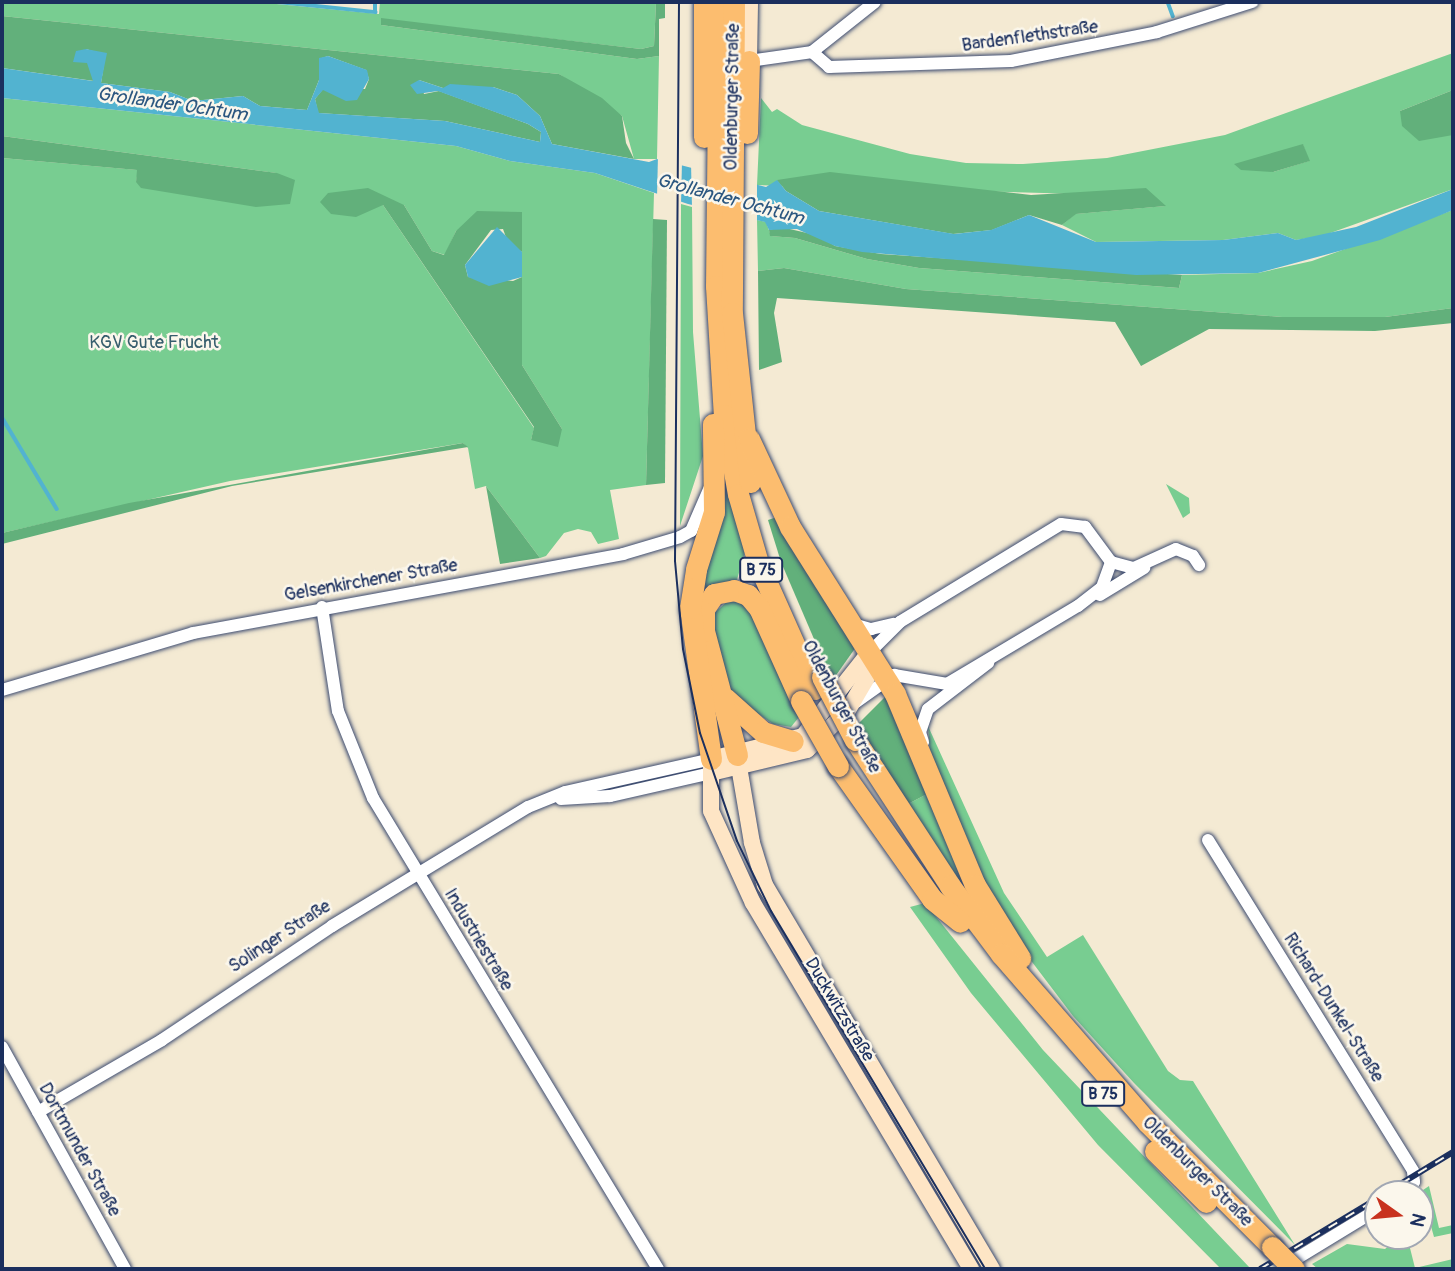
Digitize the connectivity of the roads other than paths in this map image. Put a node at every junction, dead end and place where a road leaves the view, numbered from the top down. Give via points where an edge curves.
1 (704, 2) edge
2 (719, 2) edge
3 (734, 2) edge
4 (750, 2) edge
5 (875, 2) edge
6 (1252, 2) edge
7 (812, 52) junction
8 (750, 61) junction
9 (726, 172) junction
10 (728, 213) junction
11 (718, 353) junction
12 (740, 422) junction
13 (717, 479) junction
14 (1153, 560) junction
15 (1111, 562) junction
16 (1199, 565) dead end
17 (1077, 606) junction
18 (322, 607) junction
19 (848, 622) junction
20 (900, 622) junction
21 (992, 657) junction
22 (876, 665) junction
23 (812, 689) junction
24 (2, 690) edge
25 (724, 696) junction
26 (793, 741) junction
27 (846, 752) junction
28 (738, 762) junction
29 (711, 766) junction
30 (933, 790) junction
31 (1208, 840) dead end
32 (418, 874) junction
33 (1035, 995) junction
34 (2, 1047) edge
35 (37, 1112) junction
36 (1414, 1180) edge
37 (1364, 1218) edge
38 (1268, 1257) edge
39 (125, 1269) edge
40 (658, 1269) edge
41 (971, 1269) edge
42 (992, 1269) edge
43 (1280, 1269) edge
44 (1294, 1269) edge

1 - 9 highway
2 - 9 highway, Oldenburger Straße / B 75
3 - 9 highway, Oldenburger Straße / B 75
4 - 8 main road
5 - 7 street
6 - 7 street, Bardenflethstraße via 1157,32 1010,61 829,67
7 - 8 street
8 - 9 highway
9 - 10 highway, Oldenburger Straße / B 75
10 - 11 highway, Oldenburger Straße / B 75
10 - 12 highway, Oldenburger Straße / B 75
11 - 13 highway via 710,385
11 - 23 highway, Oldenburger Straße / B 75 via 724,415 747,529
12 - 19 highway via 786,519
12 - 23 highway, Oldenburger Straße / B 75 via 753,496
13 - 18 street, Gelsenkirchener Straße via 687,535 623,554
13 - 29 highway via 714,512 690,608
14 - 15 street via 1134,568
14 - 16 street via 1176,549 1193,556
14 - 17 street
15 - 17 street via 1102,587
15 - 20 street via 1085,527 1061,524
17 - 21 street
18 - 24 street, Gelsenkirchener Straße via 147,645
18 - 32 street, Industriestraße via 328,669 344,732 373,798
19 - 20 street via 871,629
19 - 22 highway
20 - 22 street
21 - 22 street via 947,684
21 - 30 street via 963,686 928,709 920,732 933,771
22 - 26 main road
22 - 28 main road via 848,710 807,750
22 - 30 highway via 912,731
23 - 25 highway via 759,608 748,595 734,590 714,594 702,619
23 - 27 highway, bridge
23 - 27 highway, Oldenburger Straße / B 75, bridge
25 - 26 highway via 763,732
25 - 28 highway
26 - 28 main road
27 - 33 highway, Oldenburger Straße / B 75
27 - 38 highway, Oldenburger Straße / B 75 via 932,900 960,922 1110,1103
28 - 29 main road, Solinger Straße
28 - 42 main road, Duckwitzstraße via 751,843 765,885
29 - 32 street, Solinger Straße via 547,799
29 - 41 main road, Duckwitzstraße via 711,811 744,886
30 - 33 highway via 975,885 1027,967
31 - 36 street, Richard-Dunkel-Straße via 1413,1171
32 - 35 street, Solinger Straße via 246,981 162,1040
32 - 40 street, Industriestraße
33 - 38 highway, Oldenburger Straße / B 75
34 - 35 street, Dortmunder Straße
35 - 39 street, Dortmunder Straße
37 - 43 street
38 - 44 highway, Oldenburger Straße / B 75, bridge

